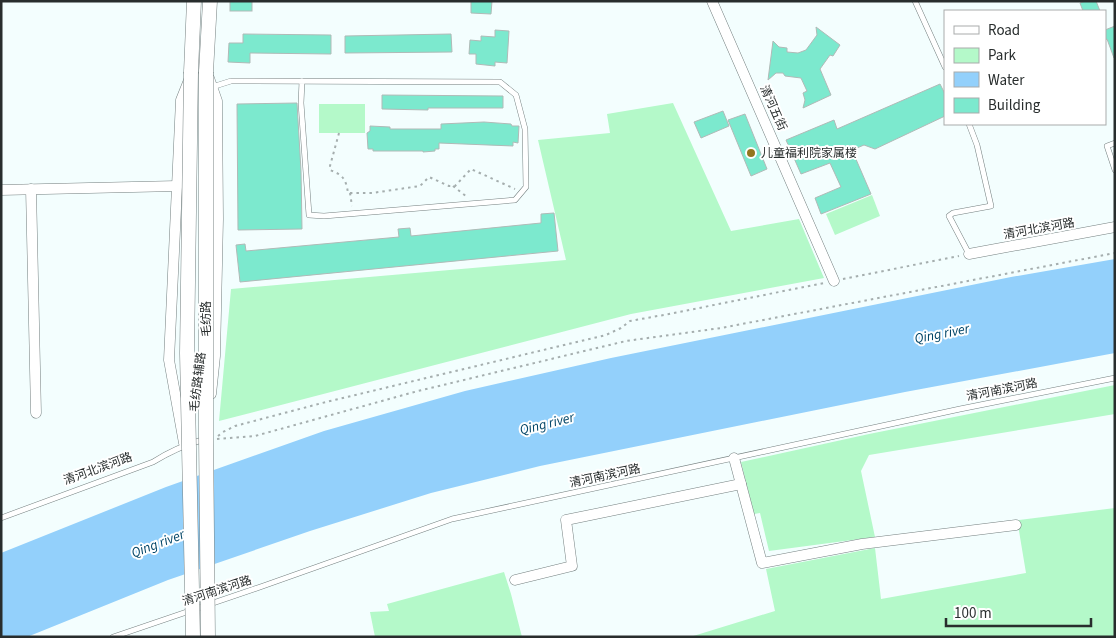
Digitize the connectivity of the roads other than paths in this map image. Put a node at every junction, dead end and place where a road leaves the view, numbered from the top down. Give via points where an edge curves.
1 (194, 1) edge
2 (210, 1) edge
3 (712, 1) edge
4 (915, 1) edge
5 (944, 65) edge
6 (192, 72) junction
7 (206, 72) junction
8 (302, 81) junction
9 (212, 87) junction
10 (969, 125) edge
11 (1115, 144) edge
12 (1115, 170) edge
13 (177, 186) junction
14 (31, 189) junction
15 (1, 190) edge
16 (1115, 227) edge
17 (969, 254) joint
18 (834, 281) road end
19 (1115, 378) edge
20 (36, 412) dead end
21 (202, 440) junction
22 (184, 445) junction
23 (734, 458) junction
24 (741, 484) junction
25 (1, 518) edge
26 (1016, 525) dead end
27 (515, 580) dead end
28 (201, 607) junction
29 (113, 637) edge
30 (193, 637) edge
31 (208, 637) edge

1 - 6 main road, 毛纺路
2 - 7 main road, 毛纺路
3 - 18 street, 清河五街
4 - 5 lane
6 - 13 street, 毛纺路辅路 via 181,100
6 - 30 main road, 毛纺路, bridge via 188,353
7 - 9 street, 毛纺路辅路
7 - 31 main road, 毛纺路, bridge
8 - 8 lane via 500,82 516,95 525,128 526,187 515,200 324,216 309,214
8 - 9 lane via 231,81
9 - 21 street, 毛纺路辅路 via 217,101 215,349 213,384
10 - 17 lane via 991,206 949,216
11 - 12 lane via 1107,146
13 - 14 street
13 - 22 street, 毛纺路辅路 via 169,360
14 - 15 street
14 - 20 street
16 - 17 street, 清河北滨河路
19 - 23 lane, 清河南滨河路
21 - 22 lane, 清河北滨河路
21 - 28 street, 毛纺路辅路
22 - 25 lane, 清河北滨河路 via 153,462
23 - 24 street
23 - 28 lane, 清河南滨河路 via 452,519
24 - 26 street via 762,563 862,544
24 - 27 street via 566,520 572,566
28 - 29 lane, 清河南滨河路

